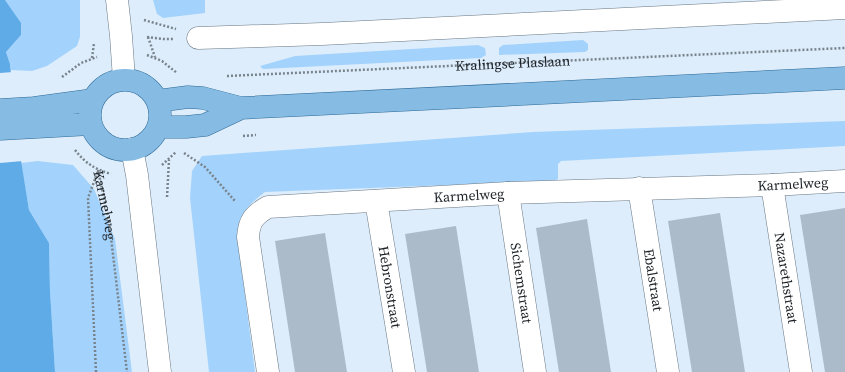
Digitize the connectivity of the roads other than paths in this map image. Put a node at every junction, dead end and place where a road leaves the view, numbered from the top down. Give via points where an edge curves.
1 (117, 0) edge
2 (845, 8) edge
3 (198, 38) road end
4 (845, 78) edge
5 (124, 79) junction
6 (93, 100) junction
7 (157, 100) junction
8 (241, 108) junction
9 (0, 110) edge
10 (35, 118) junction
11 (91, 124) junction
12 (158, 127) junction
13 (0, 129) edge
14 (132, 149) junction
15 (845, 181) edge
16 (772, 185) junction
17 (639, 188) junction
18 (508, 193) junction
19 (376, 201) junction
20 (160, 372) edge
21 (268, 372) edge
22 (404, 372) edge
23 (535, 372) edge
24 (668, 372) edge
25 (801, 372) edge

1 - 5 street
2 - 3 street
4 - 8 main road
5 - 6 main road via 105,85
5 - 7 main road via 144,85
6 - 10 main road
6 - 11 main road
7 - 8 main road via 202,98
7 - 12 main road via 160,114
8 - 12 main road via 205,125
9 - 10 main road
10 - 11 main road
10 - 13 main road
11 - 14 main road via 97,136 106,145 123,150
12 - 14 main road via 148,141
14 - 20 street
15 - 16 street, Karmelweg
16 - 17 street, Karmelweg
16 - 25 street, Nazarethstraat
17 - 18 street, Karmelweg
17 - 24 street, Ebalstraat
18 - 19 street, Karmelweg
18 - 23 street, Sichemstraat
19 - 21 street, Karmelweg via 268,207 254,216 248,237
19 - 22 street, Hebronstraat

